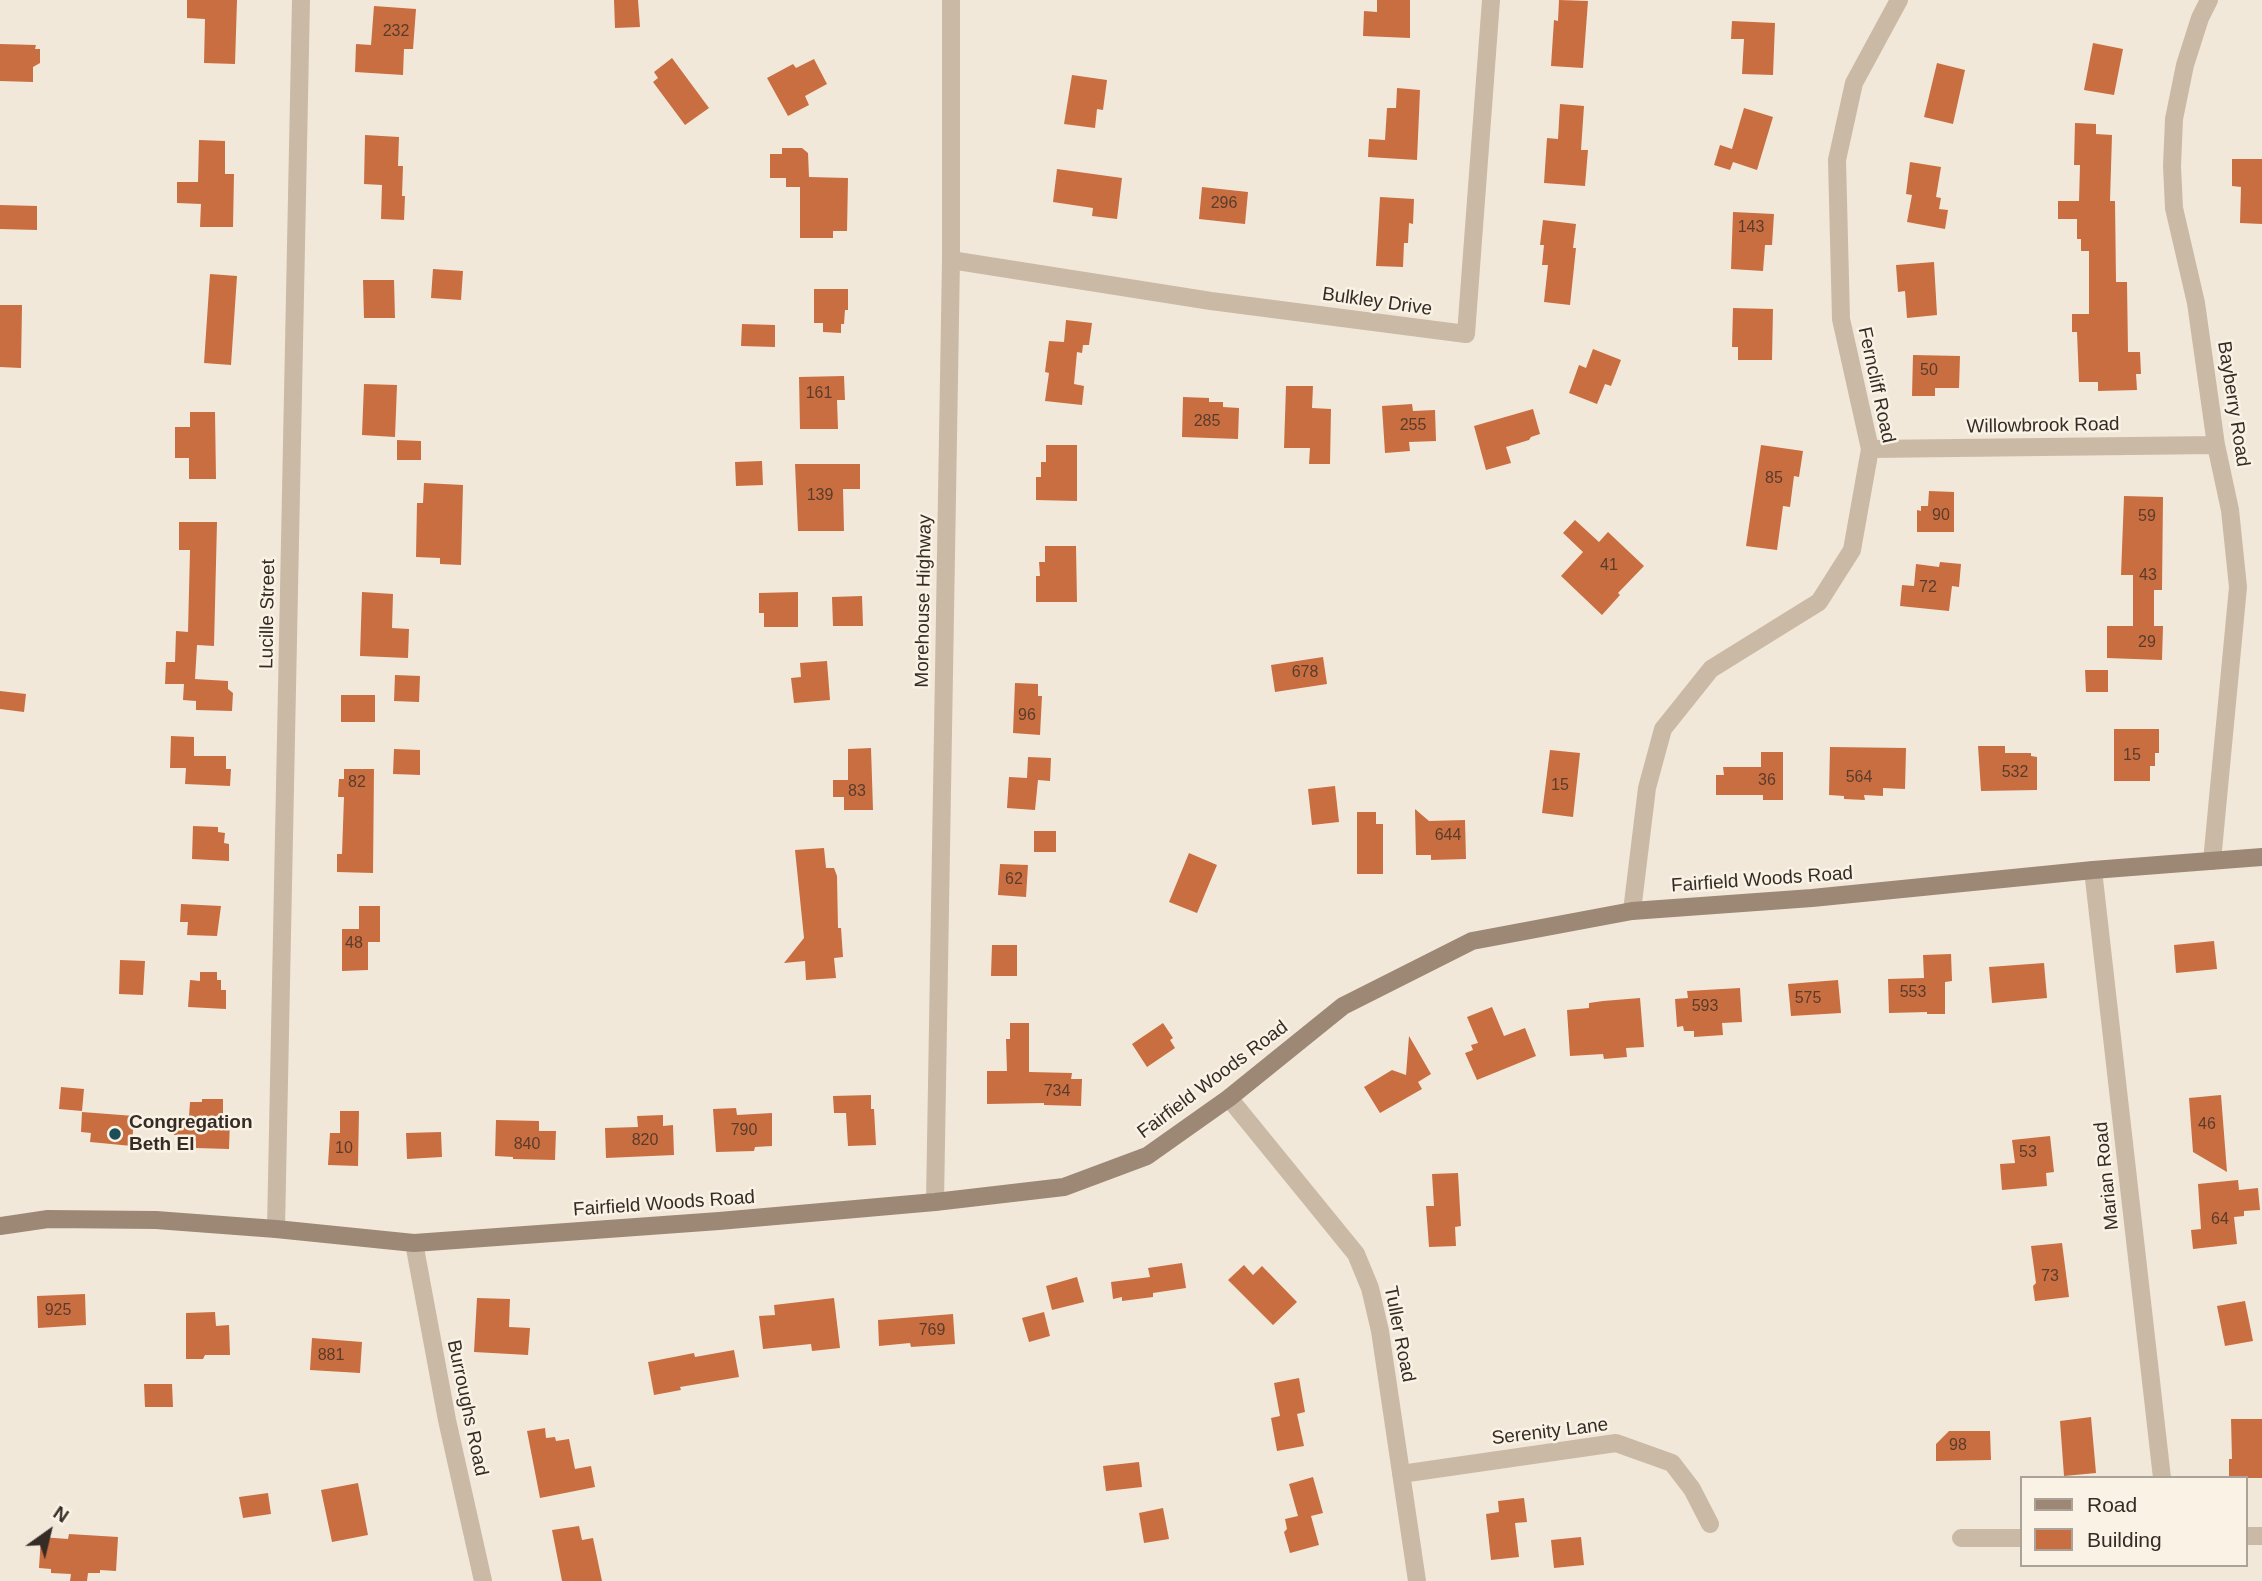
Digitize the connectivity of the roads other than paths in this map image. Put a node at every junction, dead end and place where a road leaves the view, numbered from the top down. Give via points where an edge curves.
1 (301, 0) edge
2 (951, 0) edge
3 (1491, 0) edge
4 (1899, 0) edge
5 (2208, 0) edge
6 (951, 260) junction
7 (2216, 444) junction
8 (1870, 449) junction
9 (2262, 857) edge
10 (2212, 861) junction
11 (2093, 870) junction
12 (1632, 911) junction
13 (1229, 1098) junction
14 (935, 1202) junction
15 (0, 1226) edge
16 (276, 1228) junction
17 (414, 1243) junction
18 (1401, 1474) junction
19 (2162, 1476) edge
20 (1710, 1524) dead end
21 (1961, 1538) dead end
22 (2021, 1538) edge
23 (483, 1581) edge
24 (1417, 1581) edge

1 - 16 street, Lucille Street
2 - 6 street, Morehouse Highway
3 - 6 street, Bulkley Drive via 1466,334 1211,301
4 - 8 street, Ferncliff Road via 1854,83 1837,160 1840,319
5 - 7 street, Bayberry Road via 2185,65 2174,119 2172,166 2174,208 2196,303
6 - 14 street, Morehouse Highway
7 - 8 street, Willowbrook Road
7 - 10 street, Bayberry Road via 2230,510 2238,587
8 - 12 street, Ferncliff Road via 1852,550 1819,602 1711,669 1663,729 1647,788
9 - 10 main road, Fairfield Woods Road
10 - 11 main road, Fairfield Woods Road
11 - 12 main road, Fairfield Woods Road
11 - 19 street, Marian Road
12 - 13 main road, Fairfield Woods Road via 1472,941 1343,1006
13 - 14 main road, Fairfield Woods Road via 1147,1156 1065,1187
13 - 18 street, Tuller Road via 1356,1254 1380,1331
14 - 17 main road, Fairfield Woods Road
15 - 16 main road, Fairfield Woods Road via 48,1219
16 - 17 main road, Fairfield Woods Road
17 - 23 street, Burroughs Road
18 - 20 street, Serenity Lane via 1616,1443 1672,1463
18 - 24 street, Tuller Road
21 - 22 street

